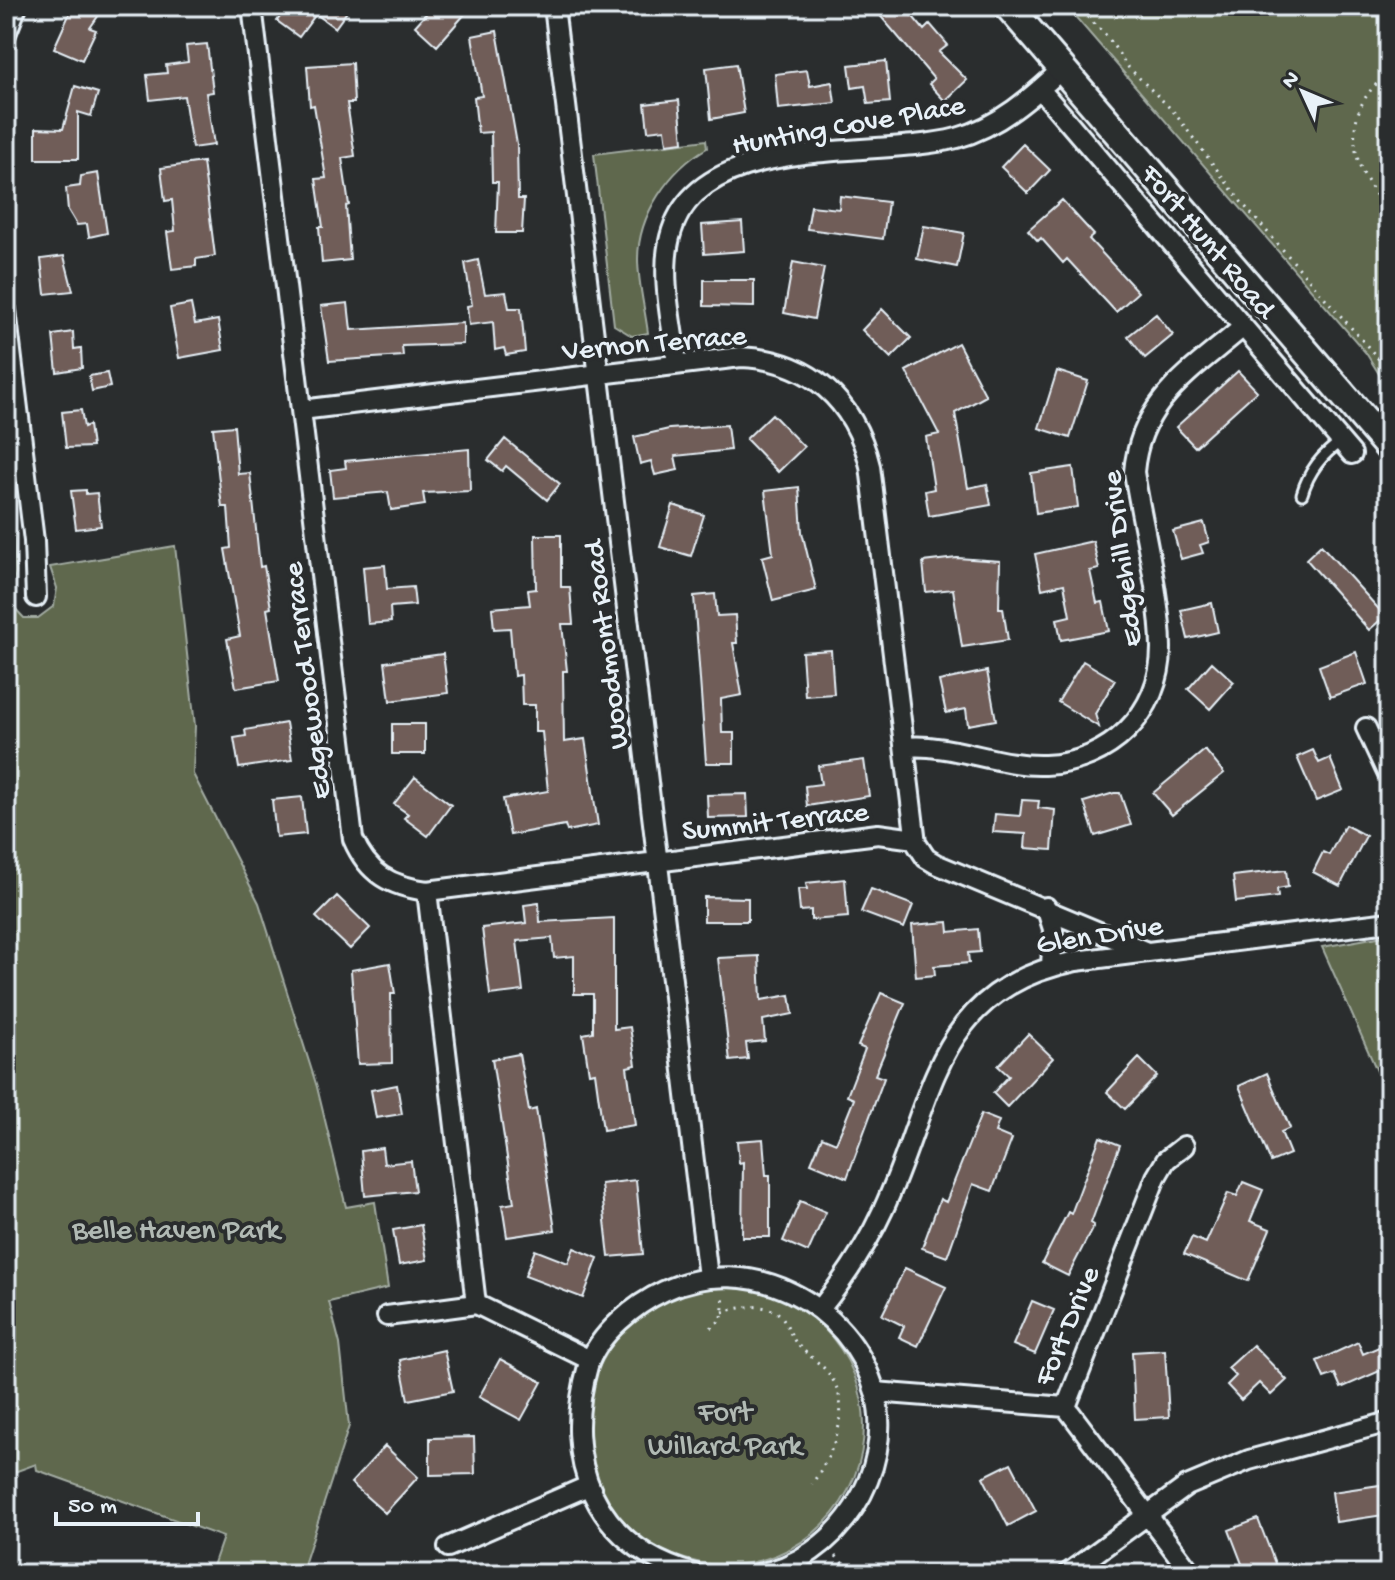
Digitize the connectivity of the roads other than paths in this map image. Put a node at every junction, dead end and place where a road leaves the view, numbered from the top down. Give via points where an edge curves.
1 (17, 6) edge
2 (252, 6) edge
3 (554, 6) edge
4 (1008, 6) edge
5 (6, 34) edge
6 (1063, 68) junction
7 (1040, 89) junction
8 (6, 310) edge
9 (1243, 327) junction
10 (677, 364) junction
11 (599, 373) junction
12 (301, 410) junction
13 (1357, 410) junction
14 (1342, 442) junction
15 (1389, 448) edge
16 (1302, 494) dead end
17 (36, 597) dead end
18 (1366, 728) dead end
19 (906, 747) junction
20 (1389, 777) edge
21 (915, 839) junction
22 (658, 860) junction
23 (427, 891) junction
24 (1046, 907) junction
25 (1389, 922) edge
26 (1147, 952) junction
27 (1051, 966) junction
28 (1184, 1146) dead end
29 (717, 1276) junction
30 (476, 1304) junction
31 (821, 1308) junction
32 (387, 1316) dead end
33 (590, 1360) junction
34 (875, 1392) junction
35 (1066, 1407) junction
36 (1389, 1422) edge
37 (588, 1486) junction
38 (1147, 1512) junction
39 (448, 1547) dead end
40 (693, 1574) edge
41 (757, 1574) edge
42 (1067, 1574) edge
43 (1192, 1574) edge

1 - 5 street
2 - 12 street, Edgewood Terrace
3 - 11 street, Woodmont Road
4 - 6 main road, Fort Hunt Road
6 - 7 street
6 - 13 main road, Fort Hunt Road
7 - 9 street, Fort Hunt Road
7 - 10 street, Hunting Cove Place via 992,124 956,138 750,164 713,177 687,201 670,236 666,275
8 - 17 street
9 - 14 street, Fort Hunt Road
9 - 19 street, Edgehill Drive via 1170,389 1147,418 1136,453 1134,472 1161,649 1154,688 1136,720 1104,749 1064,764 1031,765 929,745
10 - 11 street, Vernon Terrace
10 - 19 street, Vernon Terrace via 741,357 784,363 824,385 855,420 870,466
11 - 12 street, Vernon Terrace
11 - 22 street, Woodmont Road
12 - 23 street, Edgewood Terrace via 353,839 360,857 383,880
13 - 14 street
13 - 15 main road, Fort Hunt Road
14 - 16 lane via 1324,452
18 - 20 street
19 - 21 street, Vernon Terrace
21 - 22 street, Summit Terrace via 878,834
21 - 24 street via 936,864
22 - 23 street, Summit Terrace
22 - 29 street, Woodmont Road
23 - 30 street
24 - 26 street
24 - 27 street via 1053,929
25 - 26 street, Glen Drive
26 - 27 street, Glen Drive
27 - 31 street, Glen Drive via 995,992 960,1028 883,1210
28 - 35 street, Fort Drive via 1156,1177
29 - 31 street via 784,1288
29 - 33 street via 671,1287 639,1305
30 - 32 street
30 - 33 street
31 - 34 street via 858,1353
33 - 37 street via 577,1427
34 - 35 street, Fort Drive
34 - 41 street via 878,1427 871,1472 856,1505 825,1544 783,1567
35 - 38 street
36 - 38 street via 1223,1468
37 - 39 street
37 - 40 street via 607,1518 632,1544 654,1560
38 - 42 street
38 - 43 street

